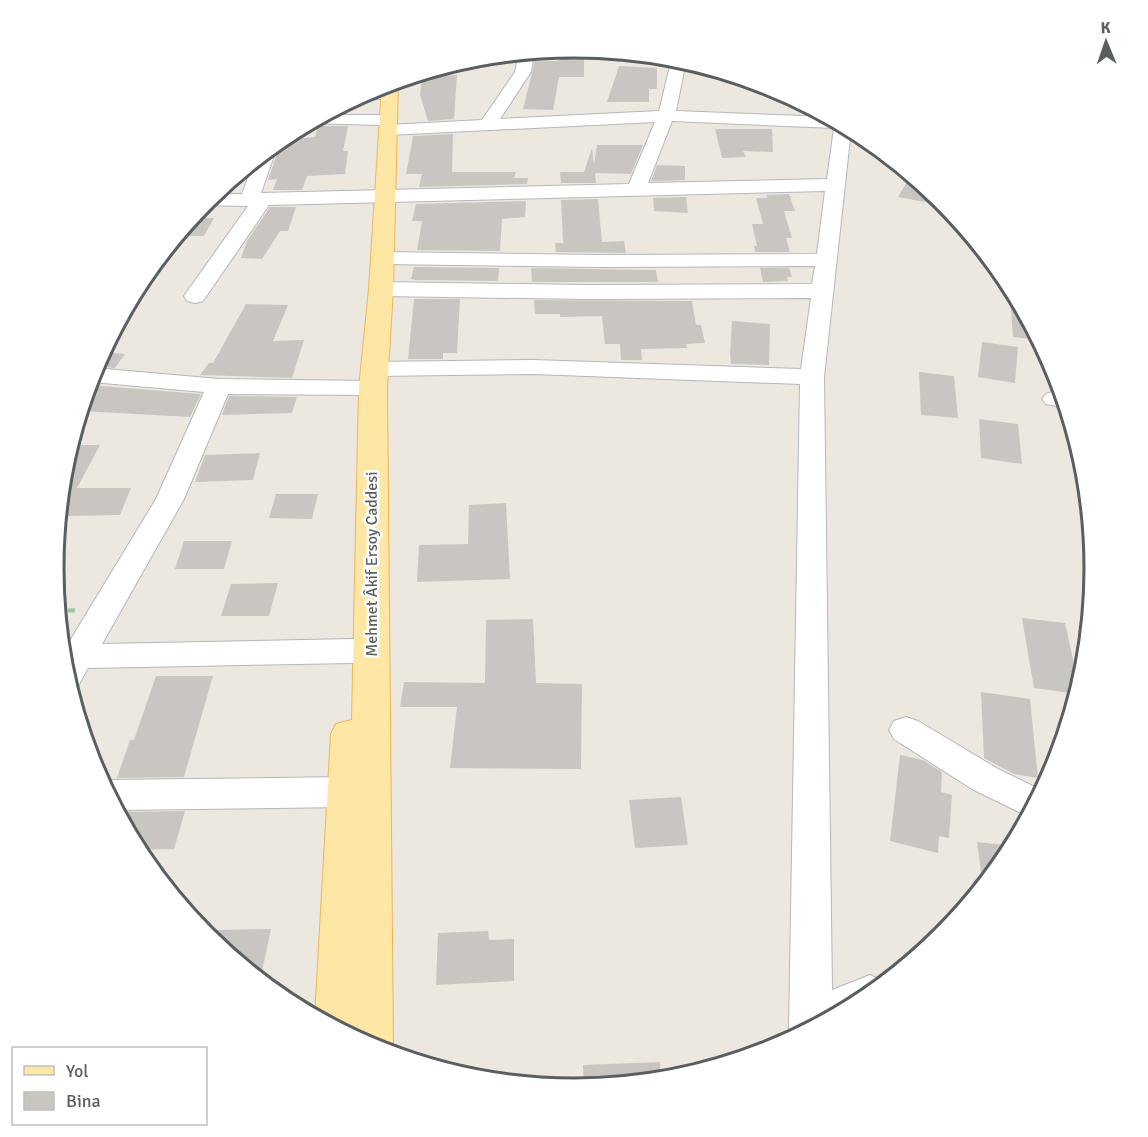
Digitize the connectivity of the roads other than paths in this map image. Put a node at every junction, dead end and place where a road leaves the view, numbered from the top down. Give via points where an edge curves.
1 (525, 61) edge
2 (678, 69) edge
3 (380, 101) edge
4 (353, 109) edge
5 (666, 116) junction
6 (488, 124) junction
7 (833, 129) edge
8 (847, 138) edge
9 (264, 164) edge
10 (836, 185) junction
11 (637, 188) junction
12 (378, 196) junction
13 (222, 200) edge
14 (256, 200) junction
15 (826, 260) junction
16 (381, 274) junction
17 (823, 291) junction
18 (195, 296) dead end
19 (102, 376) edge
20 (812, 377) junction
21 (367, 382) junction
22 (219, 386) junction
23 (353, 651) junction
24 (73, 663) edge
25 (74, 666) edge
26 (906, 730) dead end
27 (347, 792) junction
28 (117, 795) edge
29 (1028, 800) edge
30 (811, 1020) edge
31 (338, 1021) edge
32 (369, 1035) edge

1 - 6 street via 523,72
2 - 5 street
3 - 4 street
3 - 6 street
3 - 12 main road, Mehmet Âkif Ersoy Caddesi
5 - 6 street
5 - 7 street via 761,118
5 - 11 street
8 - 10 street
9 - 14 street
10 - 11 street
10 - 15 street
11 - 12 street
12 - 14 street
12 - 16 main road, Mehmet Âkif Ersoy Caddesi
12 - 21 main road, Mehmet Âkif Ersoy Caddesi
13 - 14 street
14 - 18 street
15 - 16 street via 598,261
15 - 17 street
16 - 17 street via 586,292
16 - 21 main road, Mehmet Âkif Ersoy Caddesi
17 - 20 street
19 - 22 street
20 - 21 street via 534,367
20 - 30 street
21 - 22 street
21 - 23 main road, Mehmet Âkif Ersoy Caddesi
21 - 32 main road, Mehmet Âkif Ersoy Caddesi
22 - 24 street via 170,499
23 - 25 street
23 - 27 main road, Mehmet Âkif Ersoy Caddesi
26 - 29 street
27 - 28 street
27 - 31 main road, Mehmet Âkif Ersoy Caddesi

